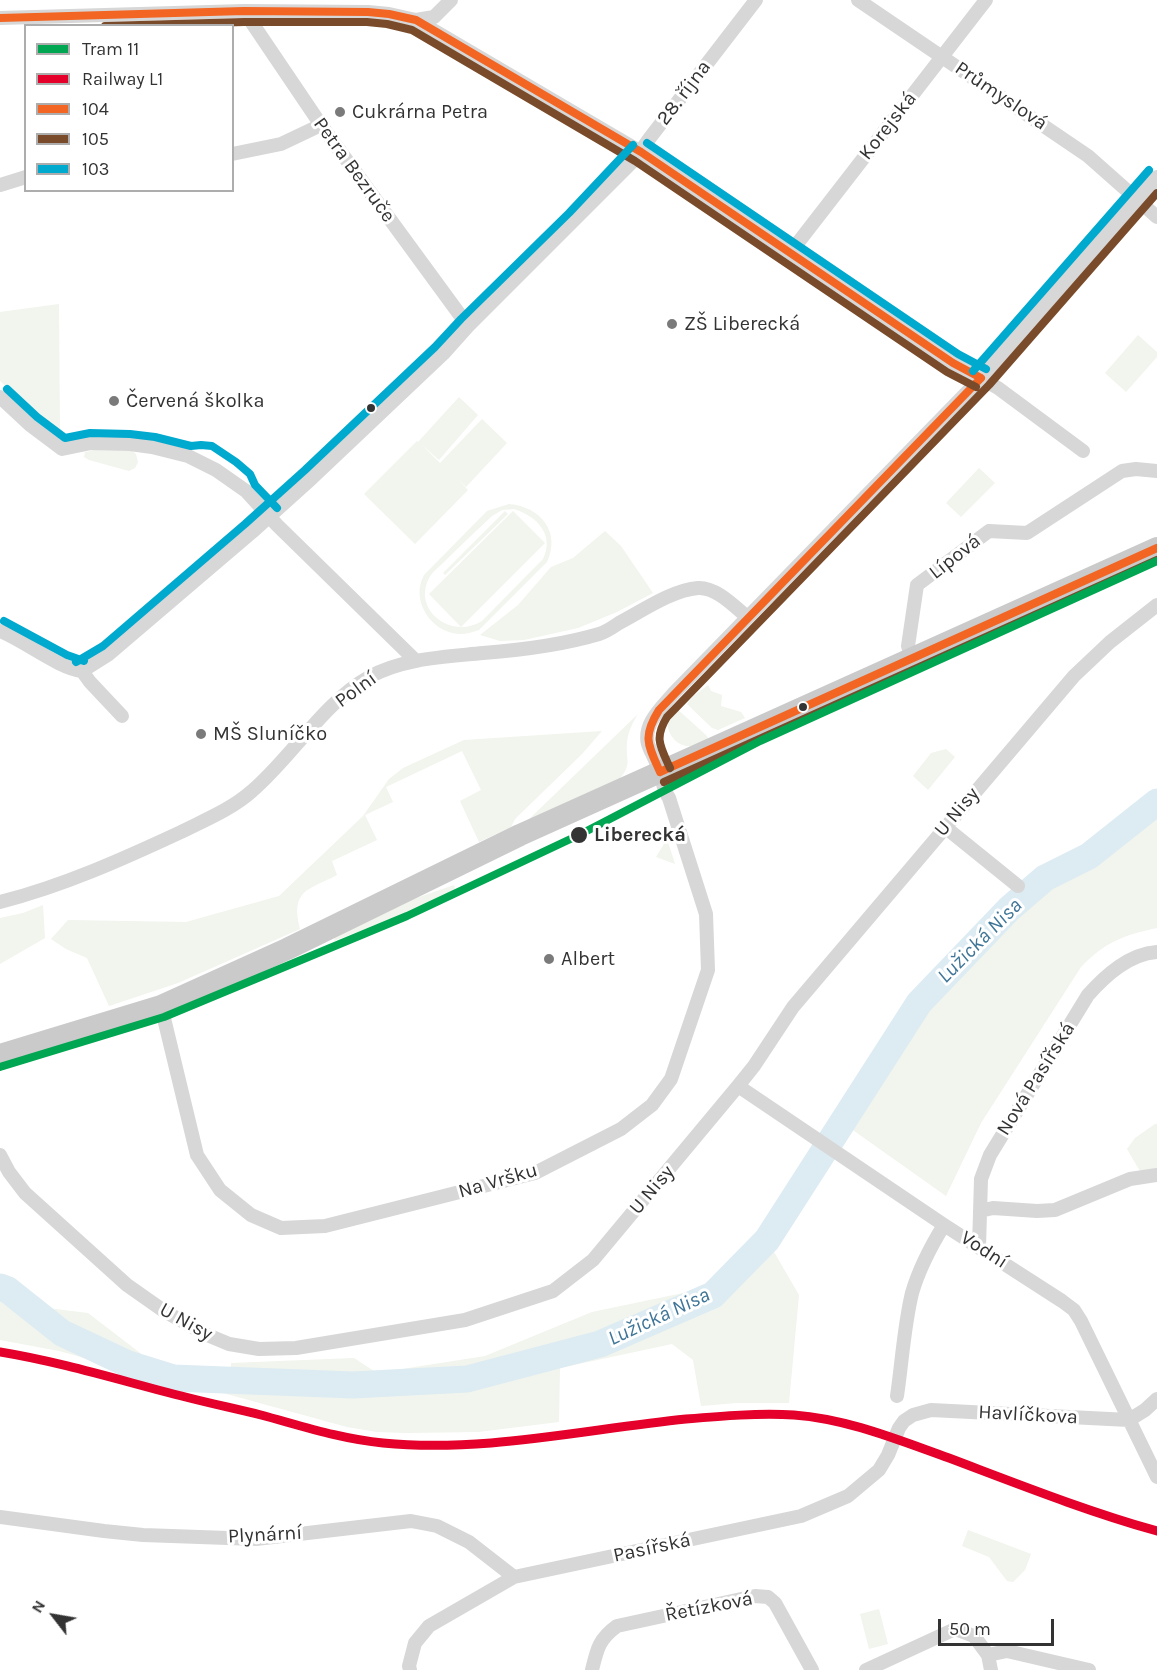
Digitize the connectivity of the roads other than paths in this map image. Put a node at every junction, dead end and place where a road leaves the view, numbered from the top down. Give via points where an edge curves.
1 (451, 0) edge
2 (756, 0) edge
3 (858, 0) edge
4 (986, 0) edge
5 (244, 11) junction
6 (0, 18) edge
7 (416, 20) junction
8 (942, 56) junction
9 (321, 125) junction
10 (640, 152) junction
11 (234, 154) edge
12 (1157, 177) edge
13 (24, 178) edge
14 (0, 185) edge
15 (1138, 199) junction
16 (1157, 216) edge
17 (790, 253) junction
18 (468, 326) junction
19 (981, 378) junction
20 (0, 397) edge
21 (1083, 452) dead end
22 (191, 457) junction
23 (1157, 471) edge
24 (246, 491) junction
25 (270, 515) junction
26 (1157, 548) edge
27 (1157, 605) edge
28 (747, 617) junction
29 (0, 631) edge
30 (912, 658) junction
31 (415, 660) junction
32 (82, 671) junction
33 (122, 716) dead end
34 (660, 772) junction
35 (945, 827) junction
36 (1018, 886) dead end
37 (0, 902) edge
38 (1157, 952) edge
39 (161, 1006) junction
40 (0, 1055) edge
41 (738, 1086) junction
42 (0, 1155) edge
43 (1157, 1175) edge
44 (980, 1211) junction
45 (944, 1225) junction
46 (979, 1247) junction
47 (897, 1396) dead end
48 (1157, 1399) edge
49 (1129, 1420) junction
50 (899, 1428) joint
51 (1157, 1477) edge
52 (0, 1517) edge
53 (514, 1577) junction
54 (988, 1655) junction
55 (870, 1669) edge
56 (410, 1670) edge
57 (592, 1670) edge
58 (812, 1670) edge
59 (991, 1670) edge
60 (1089, 1670) edge

1 - 7 street via 434,16
2 - 10 street, 28. října
3 - 8 street, Průmyslová
4 - 8 street, Korejská
5 - 6 street
5 - 7 street via 368,12
5 - 9 street, Petra Bezruče
7 - 10 street
8 - 15 street, Průmyslová via 1088,156
8 - 17 street, Korejská
9 - 11 street via 281,144
9 - 18 street, Petra Bezruče
10 - 17 street
10 - 18 street, 28. října
12 - 15 street
13 - 14 street
15 - 16 street
15 - 19 street
17 - 19 street
18 - 25 street, 28. října
19 - 21 street
19 - 28 street
20 - 22 street via 62,449 91,443 130,444
22 - 24 street
22 - 24 street via 196,467 217,481
23 - 30 street, Lípová via 1122,471 1027,533 988,531 917,585 908,646
24 - 25 street
25 - 31 street
25 - 32 street, 28. října via 109,654
26 - 30 main road
27 - 35 street, U Nisy via 1074,676
28 - 31 street, Polní via 715,592 700,588 666,598 602,633 530,649
28 - 34 street via 652,719 648,745
29 - 32 street
30 - 34 main road
31 - 37 street, Polní via 368,678 342,696 252,791 228,808 62,883
32 - 33 street
34 - 39 main road
34 - 39 street, Na Vršku via 706,914 708,970 671,1079 652,1105 621,1129 536,1173 325,1226 281,1228 251,1215 220,1190 197,1155
35 - 36 street
35 - 41 street, U Nisy via 793,1007
38 - 44 street, Nová Pasířská via 1126,961 1088,995 990,1155 981,1179
39 - 40 main road
41 - 42 street, U Nisy via 593,1260 553,1291 465,1320 296,1348 259,1349 229,1344 164,1311 128,1285 25,1193
41 - 45 street, Vodní
43 - 44 street via 1130,1179 1055,1210
44 - 46 street, Nová Pasířská
45 - 46 street, Vodní
45 - 47 street via 913,1292
46 - 49 street, Vodní via 1074,1310
48 - 49 street
49 - 50 street, Havlíčkova via 931,1410 913,1414
49 - 51 street, Vodní
50 - 53 street, Pasířská via 879,1470 848,1496 801,1516
52 - 53 street, Plynární via 133,1534 256,1539 411,1521 437,1526 468,1542
53 - 56 street, Pasířská via 429,1626 415,1642
54 - 55 street via 974,1636 955,1629
54 - 59 street
54 - 60 street via 1007,1651
57 - 58 street, Řetízková via 600,1642 617,1626 755,1596 768,1597 775,1603

